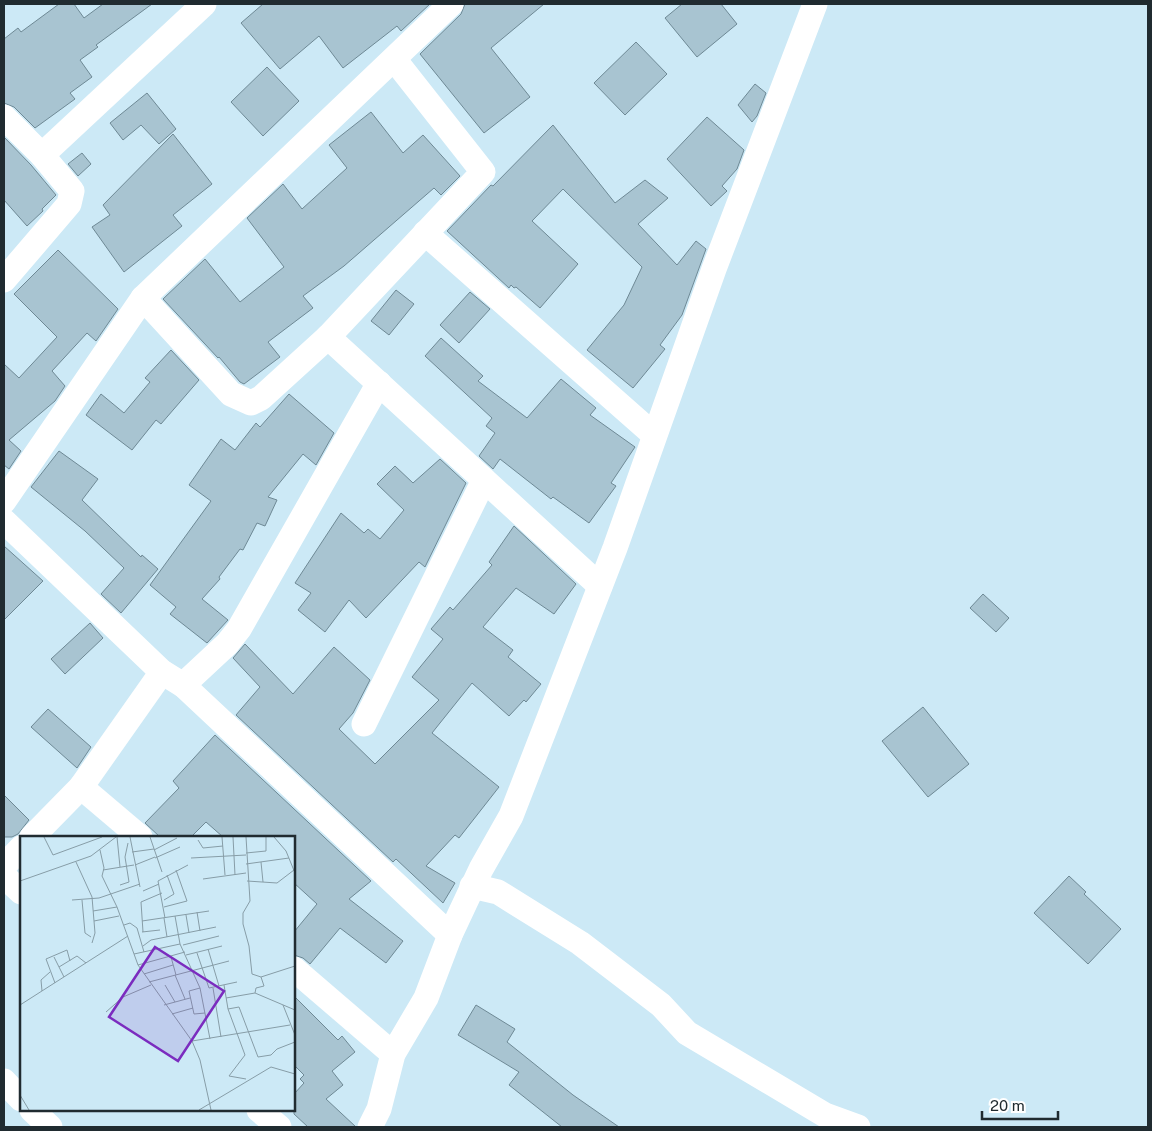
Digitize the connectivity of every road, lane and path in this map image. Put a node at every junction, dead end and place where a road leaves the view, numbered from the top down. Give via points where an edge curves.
1 (204, 4) edge
2 (451, 4) edge
3 (815, 4) edge
4 (394, 60) junction
5 (4, 117) edge
6 (42, 155) junction
7 (425, 233) junction
8 (4, 280) edge
9 (144, 298) junction
10 (328, 337) junction
11 (379, 383) junction
12 (654, 435) junction
13 (484, 480) junction
14 (4, 500) edge
15 (4, 521) edge
16 (600, 586) junction
17 (162, 672) junction
18 (183, 685) junction
19 (364, 724) dead end
20 (81, 787) junction
21 (33, 836) edge
22 (139, 836) edge
23 (20, 849) edge
24 (4, 866) edge
25 (4, 876) edge
26 (472, 886) junction
27 (20, 891) edge
28 (450, 935) junction
29 (295, 970) edge
30 (393, 1054) junction
31 (4, 1081) edge
32 (20, 1098) edge
33 (33, 1111) edge
34 (261, 1111) edge
35 (50, 1127) edge
36 (279, 1127) edge
37 (370, 1127) edge
38 (858, 1127) edge

1 - 6 street
2 - 4 street
3 - 12 street
4 - 7 street via 483,172
4 - 9 street
5 - 6 street
6 - 8 street via 72,191 69,204
7 - 10 street
7 - 12 street
9 - 10 street via 231,394 251,403 261,398
9 - 14 street
10 - 11 street
11 - 13 street
11 - 18 street via 239,629
12 - 16 street
13 - 16 street
13 - 19 street
15 - 17 street
16 - 26 street via 512,816
17 - 18 street
17 - 20 street
18 - 28 street
20 - 21 street
20 - 22 street
23 - 24 street
25 - 27 street
26 - 28 street
26 - 38 street via 498,892 580,943 662,1004 687,1033 825,1115
28 - 30 street via 426,998
29 - 30 street
30 - 37 street
31 - 32 street
33 - 35 street
34 - 36 street

